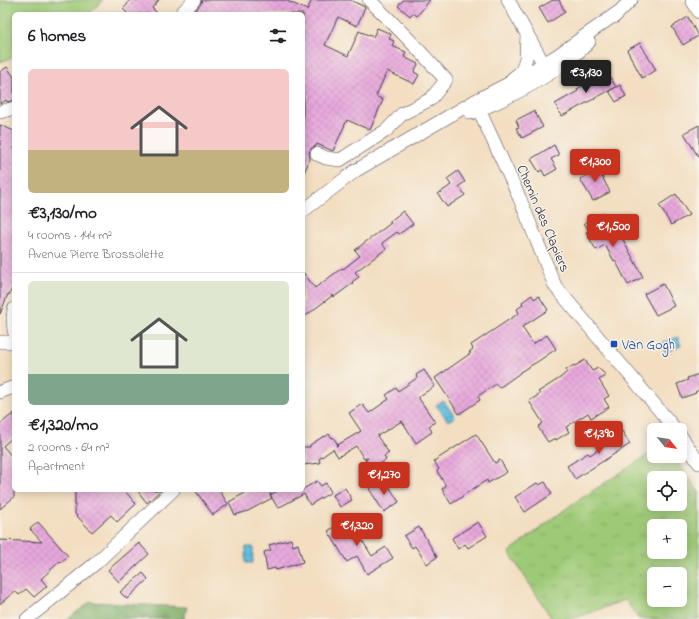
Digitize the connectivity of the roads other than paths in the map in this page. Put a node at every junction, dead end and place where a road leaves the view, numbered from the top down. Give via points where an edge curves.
1 (194, 0) edge
2 (369, 0) edge
3 (508, 0) edge
4 (631, 0) edge
5 (692, 0) edge
6 (183, 12) edge
7 (699, 12) edge
8 (527, 34) junction
9 (546, 69) junction
10 (507, 84) junction
11 (477, 105) junction
12 (12, 109) edge
13 (0, 112) edge
14 (317, 154) dead end
15 (305, 209) edge
16 (0, 342) edge
17 (12, 342) edge
18 (12, 388) edge
19 (0, 392) edge
20 (670, 423) edge
21 (687, 445) edge
22 (699, 463) edge
23 (171, 492) edge
24 (27, 619) edge

1 - 6 street
2 - 14 street via 446,80 431,99 402,114 387,130 340,160
3 - 8 street
4 - 9 street via 620,11 558,55
5 - 7 street
8 - 9 street
8 - 10 street via 526,58 522,71
9 - 10 street via 527,74
9 - 11 street via 534,84 511,96
10 - 11 street
11 - 15 street via 355,171
11 - 20 street, Chemin des Clapiers via 520,199 555,286
12 - 13 street
16 - 17 street
18 - 19 street
21 - 22 street
23 - 24 street via 96,563

